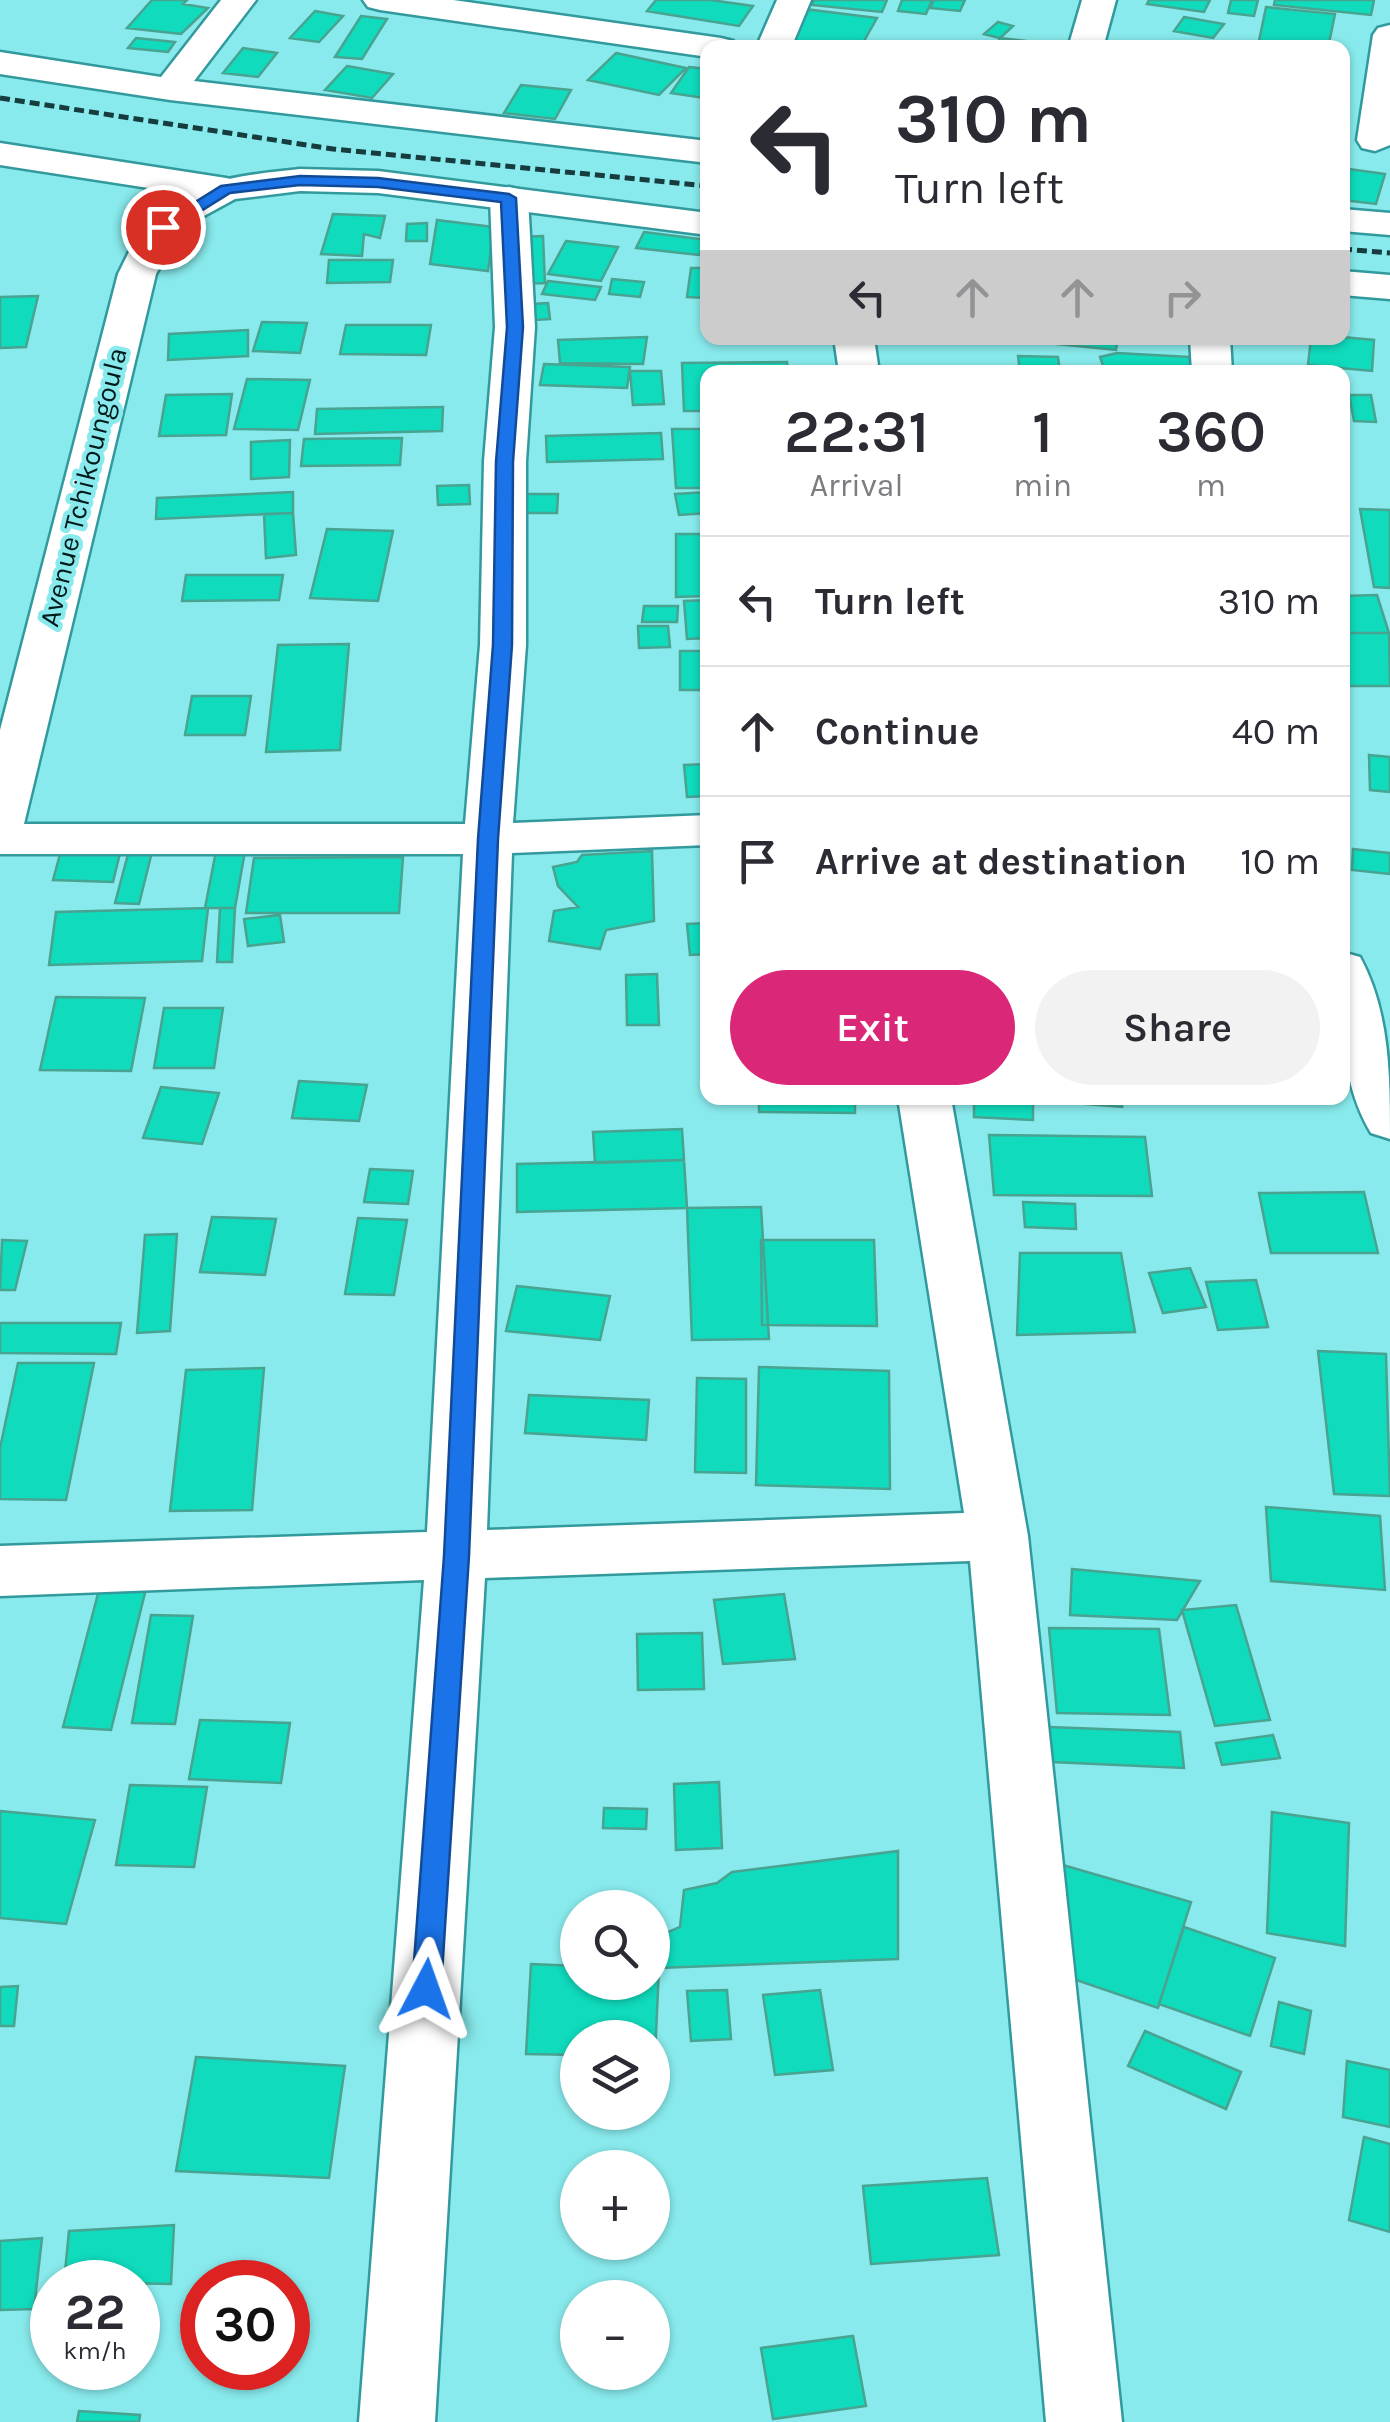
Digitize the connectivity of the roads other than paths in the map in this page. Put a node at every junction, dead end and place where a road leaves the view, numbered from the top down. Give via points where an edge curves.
1 (239, 0) edge
2 (380, 0) edge
3 (794, 0) edge
4 (1099, 0) edge
5 (507, 8) edge
6 (1390, 36) edge
7 (776, 40) edge
8 (1087, 40) edge
9 (700, 44) edge
10 (0, 64) edge
11 (170, 89) junction
12 (1369, 139) edge
13 (700, 151) edge
14 (0, 154) edge
15 (226, 189) junction
16 (509, 198) junction
17 (1350, 221) edge
18 (700, 223) edge
19 (1390, 224) edge
20 (1350, 284) edge
21 (1390, 286) edge
22 (0, 824) edge
23 (700, 830) edge
24 (0, 838) edge
25 (488, 839) junction
26 (1350, 994) edge
27 (926, 1105) edge
28 (1390, 1120) edge
29 (998, 1536) junction
30 (456, 1556) junction
31 (0, 1571) edge
32 (397, 2422) edge
33 (1084, 2422) edge

1 - 11 street
2 - 5 street
3 - 7 street
4 - 8 street
5 - 9 street
6 - 12 street
10 - 11 street
11 - 13 street
14 - 15 street
15 - 16 street via 300,180 378,182
15 - 22 street, Avenue Tchikoungoula via 163,227 137,274
16 - 18 street
16 - 25 street via 515,327
17 - 19 street
20 - 21 street
23 - 25 street
24 - 25 street
25 - 30 street
26 - 28 street
27 - 29 street
29 - 30 street
29 - 33 street
30 - 31 street
30 - 32 street

